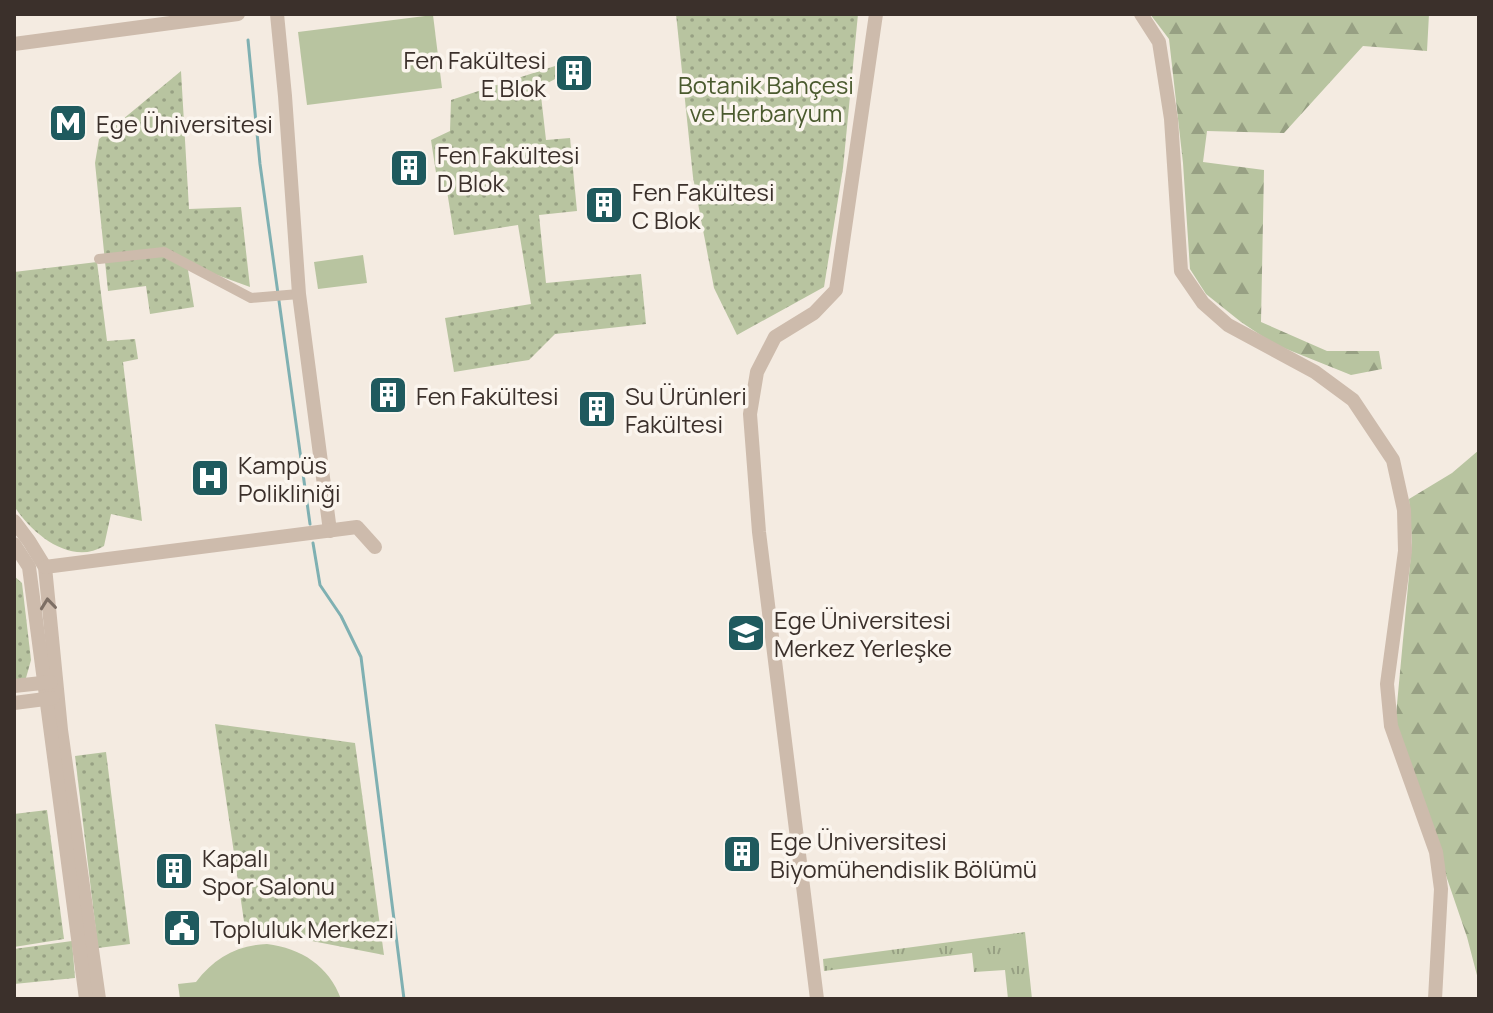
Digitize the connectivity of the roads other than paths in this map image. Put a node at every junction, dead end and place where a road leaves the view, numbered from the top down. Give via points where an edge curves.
1 (238, 14) edge
2 (277, 14) edge
3 (876, 14) edge
4 (1141, 14) edge
5 (14, 44) edge
6 (99, 259) dead end
7 (299, 294) junction
8 (14, 521) edge
9 (330, 531) junction
10 (14, 544) edge
11 (375, 547) dead end
12 (38, 568) junction
13 (50, 682) junction
14 (14, 686) edge
15 (52, 698) junction
16 (14, 703) edge
17 (88, 959) junction
18 (86, 999) edge
19 (99, 999) edge
20 (817, 999) edge
21 (1435, 999) edge

1 - 5 street
2 - 7 street
3 - 20 street via 836,290 814,313 775,337 757,372 750,414 759,532
4 - 21 street via 1159,42 1171,119 1181,271 1203,303 1228,325 1315,372 1353,400 1393,460 1404,510 1405,551 1387,684 1391,726 1436,852 1441,889
6 - 7 street via 164,252 251,298
7 - 9 street
8 - 12 street
9 - 11 street via 357,527
9 - 12 street
10 - 12 street
12 - 13 street
13 - 14 street
13 - 15 street
15 - 16 street
15 - 17 street
17 - 18 street
17 - 19 street

